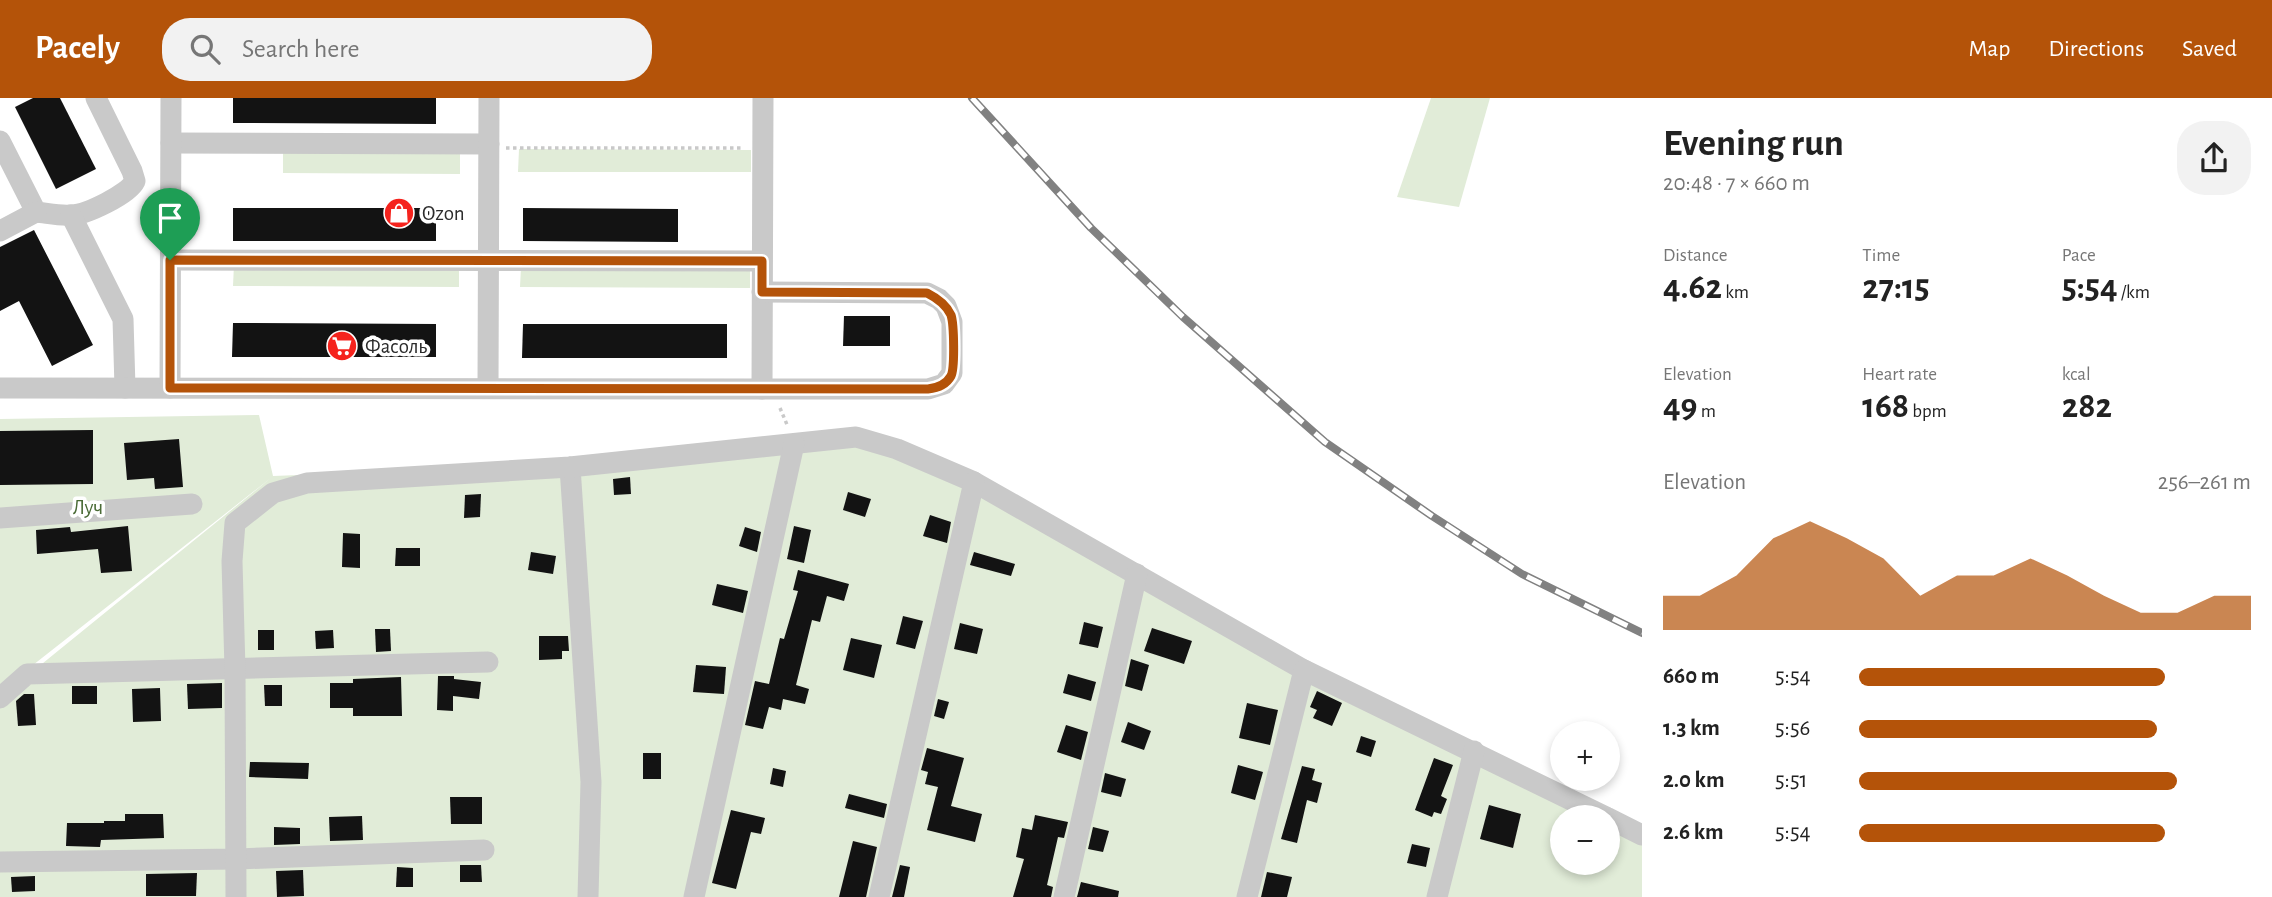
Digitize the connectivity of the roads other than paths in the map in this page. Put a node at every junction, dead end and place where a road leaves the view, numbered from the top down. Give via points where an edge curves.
1 (96, 98) edge
2 (171, 98) edge
3 (489, 98) edge
4 (763, 98) edge
5 (0, 141) edge
6 (171, 143) junction
7 (489, 146) junction
8 (135, 181) junction
9 (171, 181) junction
10 (36, 212) junction
11 (71, 215) junction
12 (0, 230) edge
13 (170, 260) junction
14 (489, 260) junction
15 (762, 261) junction
16 (762, 292) junction
17 (2, 383) edge
18 (125, 388) junction
19 (170, 388) junction
20 (488, 388) junction
21 (770, 389) junction
22 (794, 444) junction
23 (570, 467) junction
24 (974, 482) junction
25 (192, 504) dead end
26 (0, 518) edge
27 (1137, 574) junction
28 (488, 662) dead end
29 (236, 670) junction
30 (1304, 670) junction
31 (0, 698) edge
32 (1474, 751) junction
33 (1581, 805) edge
34 (1620, 824) edge
35 (1642, 835) edge
36 (484, 850) dead end
37 (237, 859) junction
38 (0, 862) edge
39 (236, 897) edge
40 (588, 897) edge
41 (694, 897) edge
42 (879, 897) edge
43 (1064, 897) edge
44 (1247, 897) edge
45 (1437, 897) edge

1 - 8 street
2 - 6 street
3 - 7 street
4 - 15 street
5 - 10 street
6 - 7 street
6 - 9 street
7 - 14 street
8 - 9 street
8 - 11 street via 129,190
9 - 13 street
10 - 11 street
10 - 12 street
11 - 18 street via 123,319
13 - 14 street
13 - 19 street
14 - 15 street
14 - 20 street
15 - 16 street
16 - 21 street
16 - 21 street via 927,293 946,306 953,322 952,373 938,387
17 - 18 street
18 - 19 street
19 - 20 street
20 - 21 street
22 - 23 street
22 - 24 street via 856,437
22 - 41 street
23 - 29 street via 307,483 273,493 235,523
23 - 40 street via 591,782
24 - 27 street
24 - 42 street
25 - 26 street
27 - 30 street
27 - 43 street
28 - 29 street
29 - 31 street via 27,674
29 - 37 street
30 - 32 street
30 - 44 street
32 - 33 street
32 - 45 street
34 - 35 street
36 - 37 street
37 - 38 street
37 - 39 street

